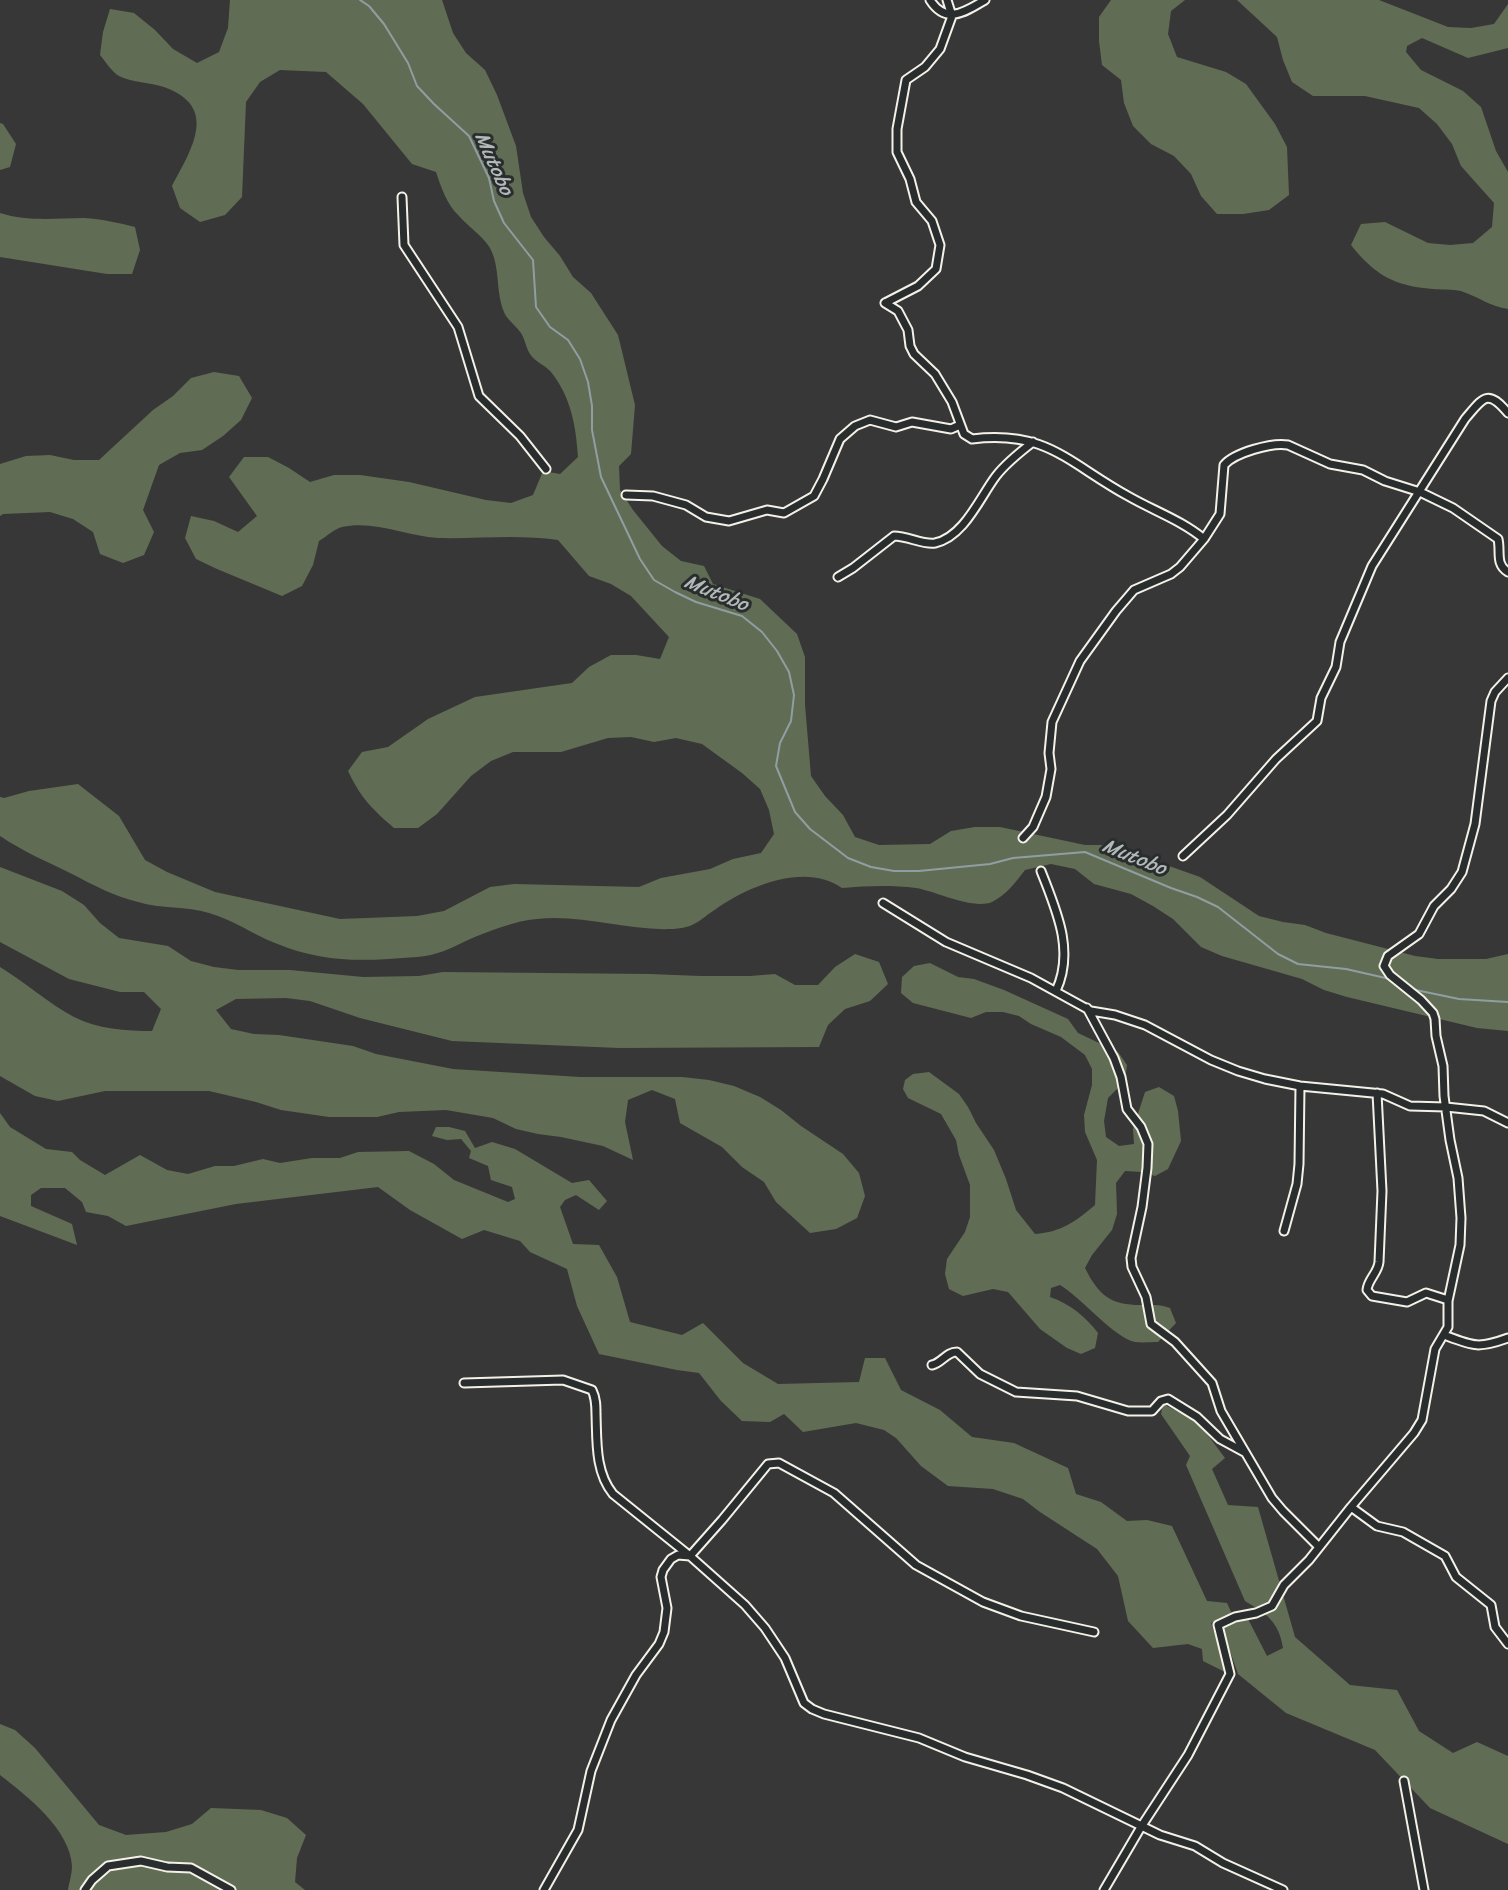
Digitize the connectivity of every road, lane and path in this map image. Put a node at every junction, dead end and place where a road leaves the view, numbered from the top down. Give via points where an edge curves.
1 (930, 0) edge
2 (947, 0) edge
3 (985, 0) edge
4 (952, 16) junction
5 (402, 197) dead end
6 (1508, 413) edge
7 (960, 425) junction
8 (1033, 442) junction
9 (546, 469) dead end
10 (1420, 492) junction
11 (626, 495) dead end
12 (1204, 539) junction
13 (1508, 572) edge
14 (838, 577) dead end
15 (1508, 678) edge
16 (1023, 838) dead end
17 (1183, 856) dead end
18 (1041, 871) dead end
19 (883, 903) dead end
20 (1056, 991) junction
21 (1087, 1008) junction
22 (1300, 1086) junction
23 (1377, 1093) junction
24 (1446, 1107) junction
25 (1508, 1123) edge
26 (1284, 1231) dead end
27 (1448, 1300) junction
28 (1444, 1335) junction
29 (1508, 1338) edge
30 (932, 1365) dead end
31 (464, 1383) dead end
32 (1246, 1454) junction
33 (1351, 1507) junction
34 (1319, 1547) junction
35 (690, 1556) junction
36 (1095, 1632) dead end
37 (1508, 1644) edge
38 (1404, 1781) dead end
39 (1141, 1827) junction
40 (85, 1890) edge
41 (231, 1890) edge
42 (544, 1890) edge
43 (1104, 1890) edge
44 (1283, 1890) edge
45 (1424, 1890) edge

1 - 4 street via 934,8
2 - 4 street
3 - 4 street
4 - 7 street via 940,50 906,80 897,129 897,152 916,202 932,221 940,245 936,268 918,286 885,303 898,311 914,354 935,374
5 - 9 street via 404,245 458,327 479,396 520,436
6 - 10 street via 1494,399 1483,399 1458,429
7 - 8 street via 972,439 1009,436
7 - 11 street via 951,429 912,422 896,427 870,420 855,426 840,439 814,496 784,513 766,510 729,521 706,517 686,505 653,496
8 - 12 street via 1190,527
8 - 14 street via 997,475 974,512 944,539 931,543 894,536
10 - 12 street via 1363,470 1330,464 1288,445 1272,444 1224,465 1220,514
10 - 13 street via 1453,508 1498,539 1499,561
10 - 17 street via 1372,566 1340,642 1336,667 1321,698 1317,721
12 - 16 street via 1171,574 1134,590 1080,661 1052,722 1046,797 1033,827
15 - 24 street via 1491,701 1475,824 1462,872 1434,906 1419,934 1389,956 1384,966 1433,1013
18 - 20 street via 1062,931 1064,972
19 - 20 street via 946,942
20 - 21 street
21 - 22 street via 1145,1025 1238,1071
21 - 32 street via 1114,1058 1127,1109 1148,1144 1142,1207 1131,1258 1146,1297 1151,1324 1175,1342 1212,1383 1221,1411
22 - 23 street
22 - 26 street via 1297,1184
23 - 24 street via 1410,1106
23 - 27 street via 1382,1191 1379,1262 1367,1290 1372,1296 1400,1302 1411,1302 1426,1293
24 - 25 street via 1484,1111
24 - 27 street via 1461,1218 1459,1256
27 - 28 street via 1448,1327
28 - 29 street via 1479,1346
28 - 33 street via 1434,1349 1420,1425
30 - 32 street via 957,1352 980,1374 1016,1392 1077,1396 1128,1412 1152,1411 1167,1398
31 - 35 street via 556,1380 592,1390 602,1478 618,1498
32 - 34 street via 1272,1498
33 - 34 street
33 - 37 street via 1377,1526 1403,1532 1445,1556 1456,1577 1491,1605 1495,1627
34 - 39 street via 1284,1585 1272,1606 1218,1625 1230,1674 1188,1755
35 - 36 street via 768,1464 779,1463 834,1493 916,1565 983,1602 1021,1616
35 - 39 street via 765,1628 804,1702 812,1709 919,1738 965,1757 1028,1775
35 - 42 street via 678,1555 663,1570 667,1608 664,1632 611,1720 591,1771 578,1830
38 - 45 street
39 - 43 street
39 - 44 street via 1195,1846
40 - 41 street via 108,1866 141,1861 191,1868

